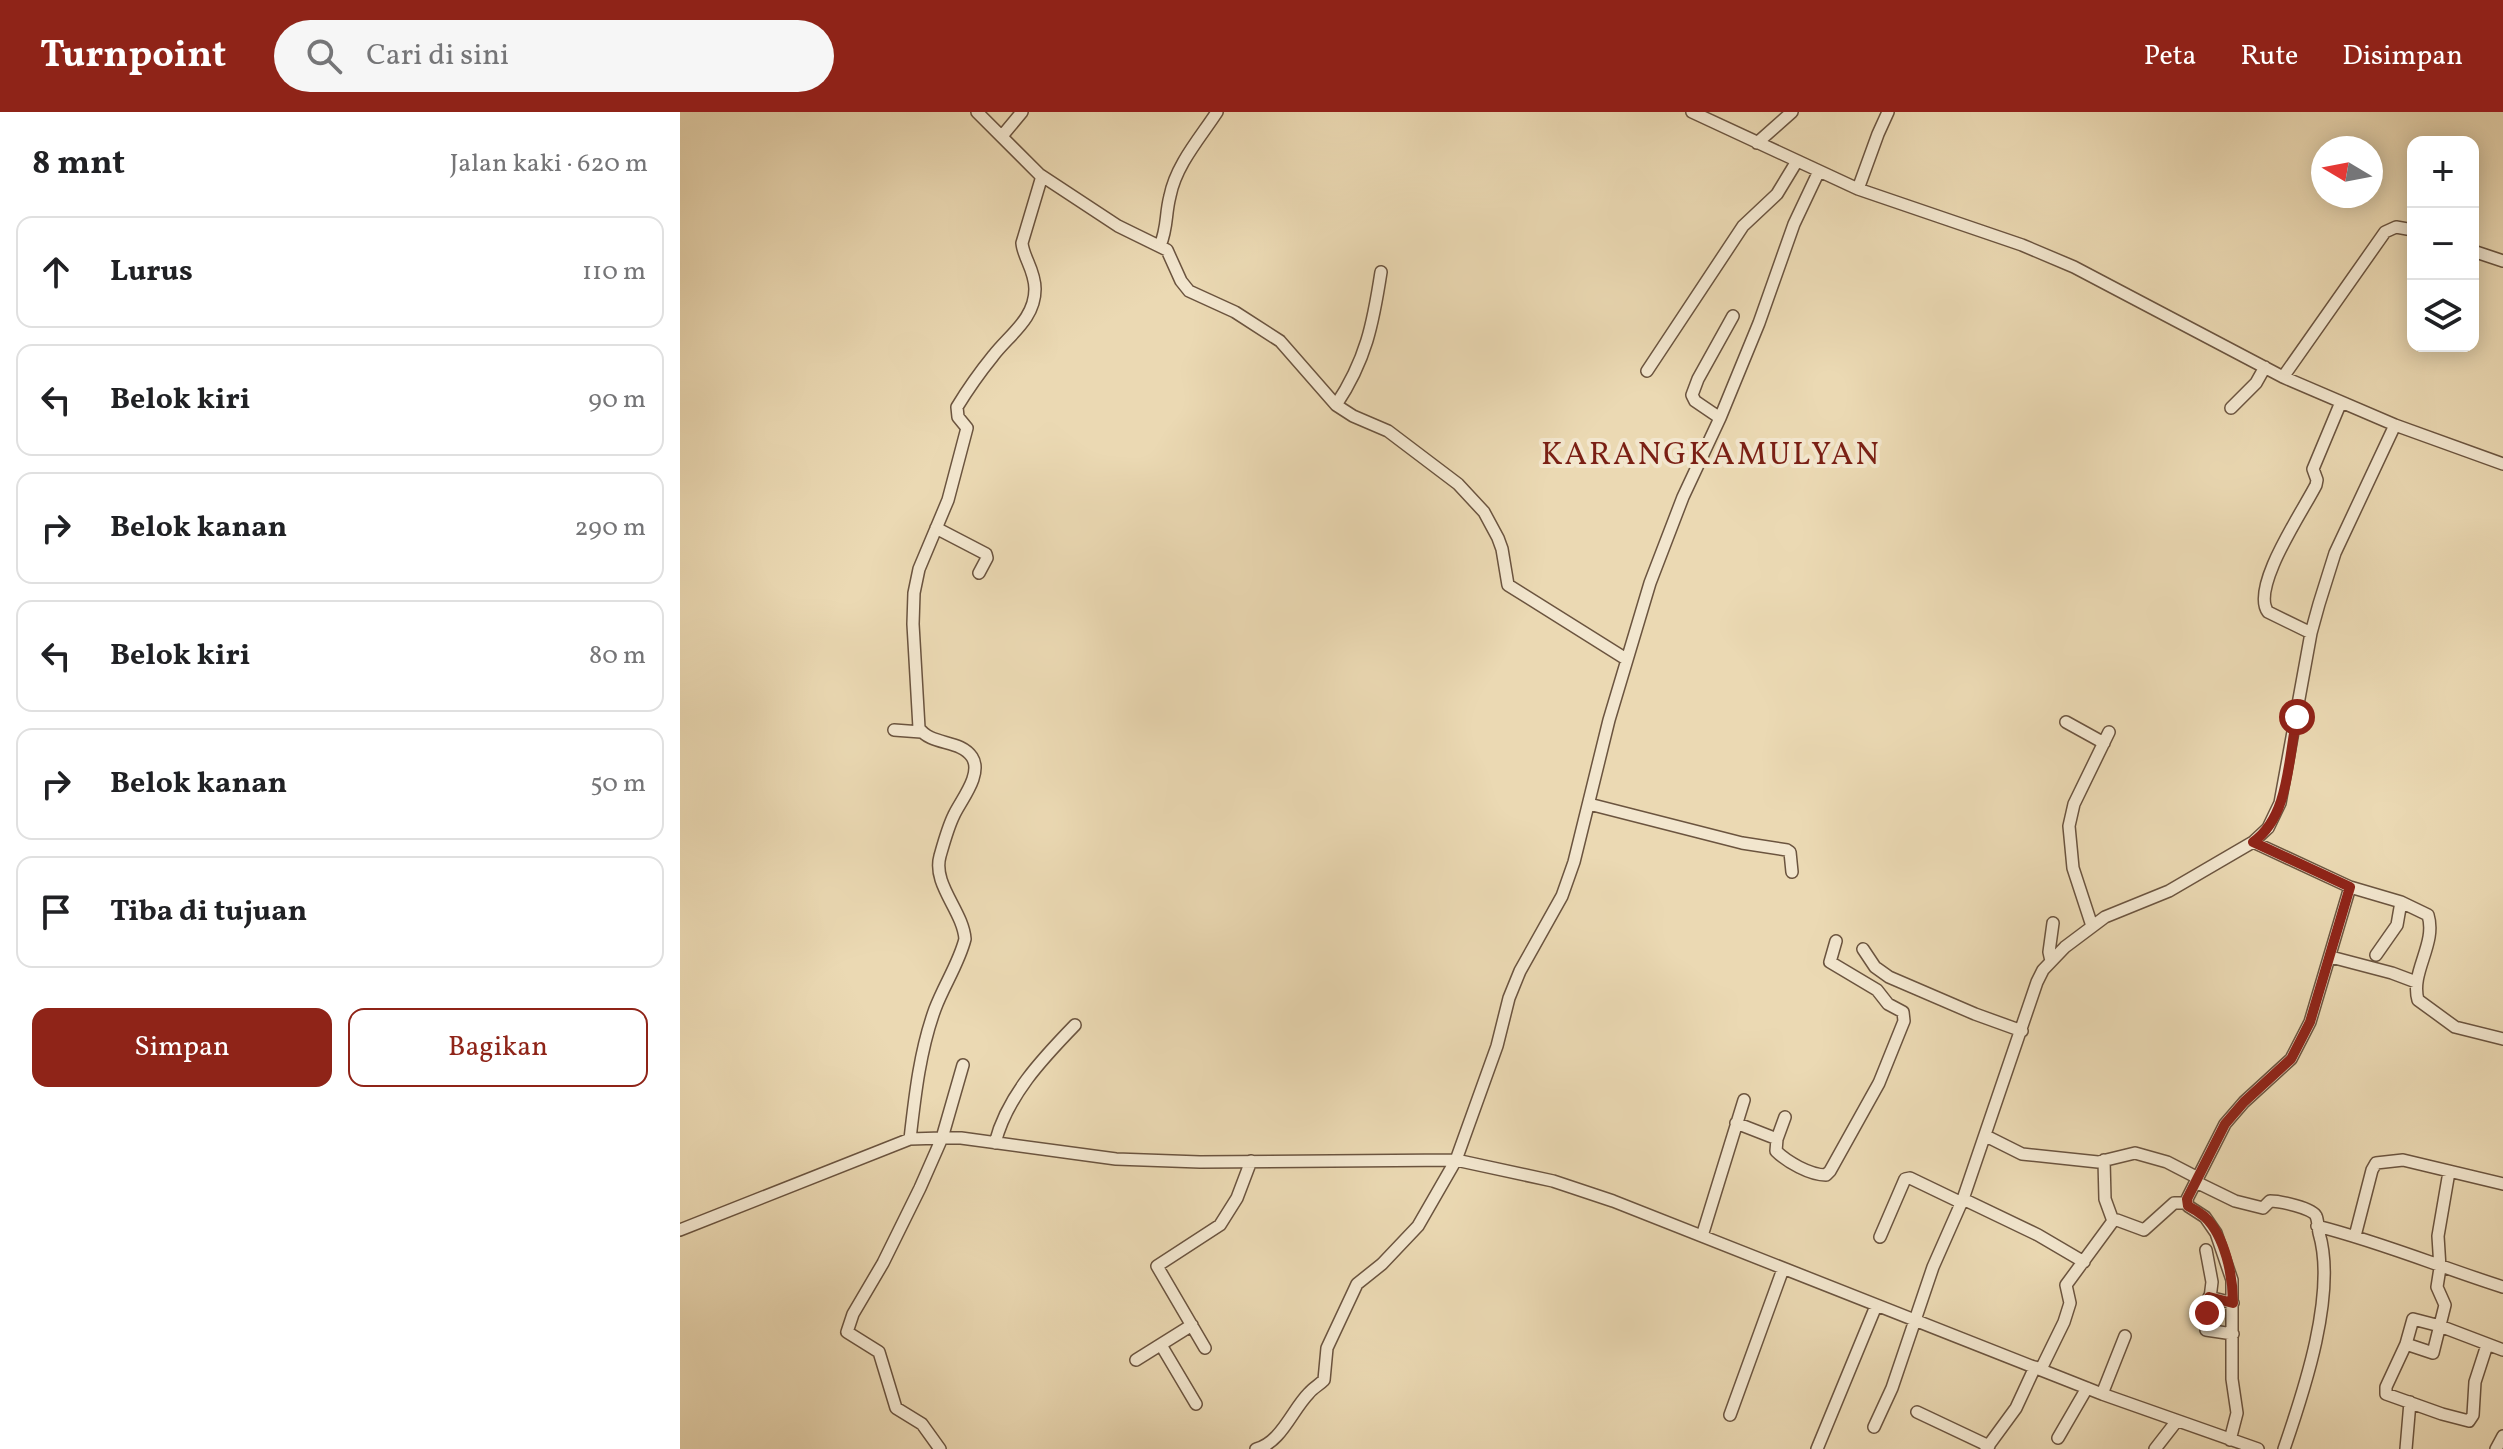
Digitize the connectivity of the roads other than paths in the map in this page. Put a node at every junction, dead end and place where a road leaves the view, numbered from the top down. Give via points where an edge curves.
1 (1022, 112) edge
2 (1217, 112) edge
3 (1692, 112) edge
4 (1792, 112) edge
5 (1888, 112) edge
6 (984, 114) edge
7 (1002, 136) junction
8 (1757, 143) junction
9 (1797, 161) junction
10 (1819, 171) junction
11 (1042, 176) junction
12 (1858, 189) junction
13 (2407, 229) edge
14 (1160, 246) junction
15 (2479, 253) edge
16 (2503, 261) edge
17 (1381, 272) dead end
18 (1733, 316) dead end
19 (2265, 367) junction
20 (1647, 371) dead end
21 (2283, 377) junction
22 (2341, 402) junction
23 (1336, 405) junction
24 (2231, 408) dead end
25 (1720, 418) junction
26 (2395, 425) junction
27 (2503, 464) edge
28 (936, 528) junction
29 (979, 573) dead end
30 (2311, 633) junction
31 (1626, 659) junction
32 (2066, 722) dead end
33 (894, 730) dead end
34 (921, 732) junction
35 (1589, 804) junction
36 (2253, 842) junction
37 (1792, 872) dead end
38 (2350, 887) junction
39 (2401, 902) junction
40 (2053, 923) dead end
41 (2092, 926) junction
42 (1836, 941) dead end
43 (1863, 949) dead end
44 (2376, 955) dead end
45 (2331, 957) junction
46 (2051, 961) junction
47 (2416, 982) junction
48 (1075, 1025) dead end
49 (2022, 1031) junction
50 (2503, 1039) edge
51 (963, 1065) dead end
52 (1744, 1100) dead end
53 (1785, 1117) dead end
54 (1736, 1123) junction
55 (1986, 1136) junction
56 (942, 1138) junction
57 (910, 1139) junction
58 (1777, 1139) junction
59 (995, 1143) junction
60 (1456, 1160) junction
61 (2104, 1160) junction
62 (1251, 1161) junction
63 (2449, 1172) junction
64 (2197, 1180) junction
65 (2503, 1184) edge
66 (1963, 1201) junction
67 (2187, 1203) junction
68 (2113, 1221) junction
69 (2317, 1226) junction
70 (680, 1230) edge
71 (1702, 1236) junction
72 (2355, 1236) junction
73 (1880, 1237) dead end
74 (2206, 1250) dead end
75 (2084, 1262) junction
76 (2440, 1268) junction
77 (1783, 1269) junction
78 (2503, 1287) edge
79 (2209, 1297) junction
80 (2233, 1303) junction
81 (1876, 1306) junction
82 (1914, 1318) junction
83 (1192, 1325) junction
84 (2440, 1326) junction
85 (2233, 1334) junction
86 (2125, 1336) dead end
87 (2406, 1344) junction
88 (1161, 1345) junction
89 (2487, 1345) junction
90 (1205, 1348) dead end
91 (2503, 1350) edge
92 (1136, 1360) dead end
93 (2038, 1368) junction
94 (2087, 1388) junction
95 (2102, 1394) junction
96 (2410, 1402) junction
97 (1196, 1404) dead end
98 (1917, 1412) dead end
99 (1730, 1415) dead end
100 (2176, 1422) junction
101 (1874, 1427) dead end
102 (2503, 1436) edge
103 (2058, 1438) dead end
104 (2230, 1440) junction
105 (1988, 1447) edge
106 (940, 1449) edge
107 (1256, 1449) edge
108 (1817, 1449) edge
109 (2155, 1449) edge
110 (2258, 1449) edge
111 (2284, 1449) edge
112 (2406, 1449) edge
113 (2496, 1449) edge

1 - 7 street
2 - 14 street via 1177,173
3 - 8 street
4 - 8 street
5 - 12 street
6 - 7 street
7 - 11 street
8 - 9 street
9 - 10 street
9 - 20 street via 1777,194 1743,226
10 - 12 street
10 - 25 street
11 - 14 street via 1118,226
11 - 28 street via 1022,243 1035,287 1031,308 957,407 966,437
12 - 19 street via 2074,267
13 - 21 street via 2385,232
14 - 23 street via 1169,253 1184,286 1280,341
15 - 16 street
17 - 23 street via 1369,336
18 - 25 street via 1692,395
19 - 21 street
19 - 24 street
21 - 22 street
22 - 26 street
22 - 30 street via 2313,469 2316,485 2275,558 2263,595 2268,612
23 - 31 street via 1417,451 1481,508 1502,549 1508,585
25 - 31 street via 1683,497
26 - 27 street
26 - 30 street via 2335,553
28 - 29 street via 986,554
28 - 34 street via 914,593
30 - 36 street via 2280,803 2268,828
31 - 35 street
32 - 41 street via 2106,738 2069,826 2073,868
33 - 34 street
34 - 57 street via 961,748 975,764 939,864 965,939 931,1023
35 - 37 street via 1787,850
35 - 60 street via 1562,896 1509,998
36 - 38 street
36 - 41 street via 2198,876
38 - 39 street
38 - 45 street
39 - 44 street via 2397,925
39 - 47 street via 2428,915 2431,925
40 - 46 street
41 - 46 street
42 - 58 street via 1830,962 1882,994 1903,1012 1904,1021 1879,1083 1826,1175 1781,1156
43 - 49 street via 1875,967 1898,982
45 - 47 street
45 - 64 street via 2301,1042 2285,1065 2234,1112
46 - 49 street via 2037,982
47 - 50 street via 2418,1000 2455,1027
48 - 59 street via 1022,1088
49 - 55 street
51 - 56 street
52 - 54 street
53 - 58 street
54 - 58 street
54 - 71 street
55 - 61 street via 2022,1154
55 - 66 street
56 - 57 street
56 - 59 street
56 - 106 street via 847,1332 879,1352 896,1408 922,1424
57 - 70 street
59 - 62 street via 1116,1159
60 - 62 street
60 - 71 street via 1553,1181
60 - 107 street via 1418,1226 1357,1284 1327,1348 1324,1380 1265,1447
61 - 64 street via 2135,1153 2167,1162
61 - 68 street via 2105,1199
62 - 83 street via 1220,1225 1157,1266
63 - 65 street
63 - 72 street via 2403,1160 2376,1163
63 - 76 street via 2438,1236
64 - 67 street
64 - 69 street via 2251,1206 2263,1208 2276,1201 2310,1210
66 - 73 street via 1905,1179
66 - 75 street
66 - 82 street
67 - 68 street via 2174,1203 2144,1230
67 - 80 street via 2216,1233 2232,1280
68 - 75 street
69 - 72 street
69 - 111 street via 2325,1248 2322,1305
71 - 77 street
72 - 76 street
74 - 79 street
75 - 93 street via 2066,1285 2070,1303 2064,1322
76 - 78 street
76 - 84 street via 2437,1287 2445,1305
77 - 81 street
77 - 99 street
79 - 80 street
79 - 85 street via 2206,1330
80 - 85 street
81 - 82 street
81 - 108 street
82 - 93 street
82 - 101 street
83 - 88 street
83 - 90 street
84 - 87 street via 2413,1319
84 - 87 street via 2431,1354
84 - 89 street
85 - 104 street via 2237,1413
86 - 95 street
87 - 96 street via 2385,1391
88 - 92 street
88 - 97 street
89 - 91 street
89 - 96 street via 2473,1390 2471,1420
93 - 94 street
93 - 105 street
94 - 95 street
94 - 103 street
95 - 100 street
96 - 112 street
98 - 105 street
100 - 104 street
100 - 109 street
102 - 113 street
104 - 110 street

